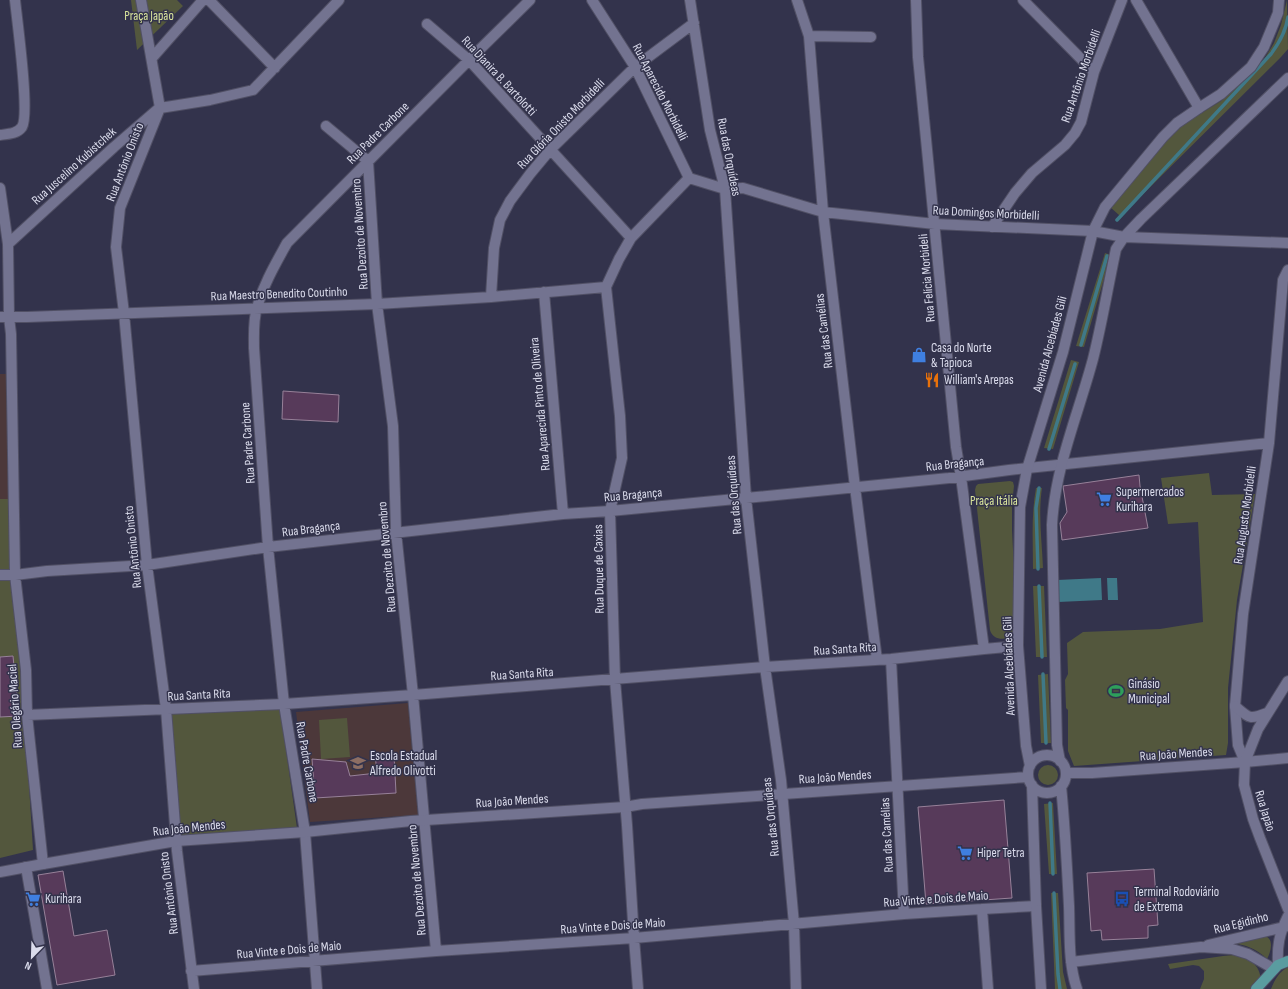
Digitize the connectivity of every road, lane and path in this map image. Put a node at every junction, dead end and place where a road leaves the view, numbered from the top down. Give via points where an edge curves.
1 (15, 0) edge
2 (141, 0) edge
3 (204, 0) edge
4 (209, 0) edge
5 (339, 0) edge
6 (530, 0) edge
7 (592, 0) edge
8 (690, 0) edge
9 (797, 0) edge
10 (916, 0) edge
11 (1023, 0) edge
12 (1122, 0) edge
13 (1136, 0) edge
14 (1279, 0) edge
15 (694, 23) junction
16 (427, 24) dead end
17 (809, 36) junction
18 (871, 37) dead end
19 (152, 58) junction
20 (469, 60) junction
21 (635, 67) junction
22 (275, 68) junction
23 (1094, 72) junction
24 (1288, 78) edge
25 (160, 108) junction
26 (1199, 108) junction
27 (326, 126) dead end
28 (0, 135) edge
29 (550, 150) junction
30 (368, 161) junction
31 (689, 178) junction
32 (0, 188) edge
33 (725, 189) junction
34 (823, 212) junction
35 (935, 224) junction
36 (992, 227) junction
37 (1093, 231) junction
38 (1124, 237) junction
39 (631, 238) junction
40 (1288, 243) edge
41 (8, 244) junction
42 (1288, 270) edge
43 (606, 288) junction
44 (544, 292) junction
45 (492, 296) junction
46 (377, 304) junction
47 (257, 308) junction
48 (124, 313) junction
49 (5, 317) edge
50 (1269, 443) junction
51 (1061, 466) junction
52 (1027, 469) junction
53 (961, 477) junction
54 (854, 487) junction
55 (746, 498) junction
56 (610, 511) junction
57 (563, 514) junction
58 (396, 532) junction
59 (268, 547) junction
60 (147, 565) junction
61 (0, 575) edge
62 (15, 575) junction
63 (1018, 646) junction
64 (984, 648) junction
65 (891, 659) junction
66 (877, 660) junction
67 (765, 667) junction
68 (615, 680) junction
69 (1288, 681) edge
70 (413, 695) junction
71 (284, 704) junction
72 (1235, 706) junction
73 (166, 709) junction
74 (1267, 713) junction
75 (27, 715) junction
76 (1288, 758) edge
77 (1060, 761) junction
78 (1245, 762) junction
79 (1030, 766) junction
80 (1066, 773) junction
81 (1030, 781) junction
82 (897, 786) junction
83 (1061, 786) junction
84 (782, 794) junction
85 (625, 807) junction
86 (425, 821) junction
87 (305, 832) junction
88 (176, 841) junction
89 (43, 864) junction
90 (26, 867) junction
91 (0, 872) edge
92 (1036, 906) junction
93 (982, 908) junction
94 (1288, 909) edge
95 (904, 914) junction
96 (1288, 916) edge
97 (794, 924) junction
98 (1285, 926) edge
99 (634, 938) junction
100 (1201, 947) junction
101 (436, 950) junction
102 (314, 961) junction
103 (1288, 961) edge
104 (1071, 962) junction
105 (1275, 968) junction
106 (192, 971) junction
107 (46, 989) edge
108 (194, 989) edge
109 (317, 989) edge
110 (638, 989) edge
111 (796, 989) edge
112 (988, 989) edge
113 (1041, 989) edge
114 (1077, 989) edge
115 (1256, 989) edge
116 (1267, 989) edge

1 - 28 street via 24,84 24,120 22,127 15,133
2 - 19 street
3 - 19 street
4 - 22 street
5 - 22 street
6 - 20 street, Rua Padre Carbone
7 - 21 street, Rua Aparecido Morbidelli
8 - 15 street, Rua das Orquídeas
9 - 17 street, Rua das Camélias
10 - 35 street, Rua Felícia Morbideli via 918,57
11 - 23 street
12 - 23 street, Rua Antônio Morbidelli
13 - 26 street
14 - 26 street, Avenida Alcebíades Gili via 1278,13 1264,47 1251,67 1221,94
15 - 21 street, Rua Glória Onisto Morbidelli
15 - 33 street, Rua das Orquídeas via 710,130
16 - 20 street, Rua Djanira B. Bartolotti
17 - 18 street
17 - 34 street, Rua das Camélias
19 - 25 street
20 - 29 street, Rua Djanira B. Bartolotti
20 - 30 street, Rua Padre Carbone
21 - 29 street, Rua Glória Onisto Morbidelli
21 - 31 street, Rua Aparecido Morbidelli
22 - 25 street via 253,90
23 - 36 street, Rua Antônio Morbidelli via 1081,122 1075,133 1032,173
24 - 38 street
25 - 41 street, Rua Juscelino Kubistchek
25 - 48 street, Rua Antônio Onisto via 120,208 116,247
26 - 37 street, Avenida Alcebíades Gili via 1177,123 1163,137 1105,207
27 - 30 street
29 - 39 street, Rua Djanira B. Bartolotti
29 - 45 street, Rua Glória Onisto Morbidelli via 510,201 500,220 494,248
30 - 46 street, Rua Dezoito de Novembro
30 - 47 street, Rua Padre Carbone via 287,243 273,268
31 - 33 street, Rua Domingos Morbidelli
31 - 39 street
32 - 41 street, Rua Olegário Maciel
33 - 34 street, Rua Domingos Morbidelli via 743,188
33 - 55 street, Rua das Orquídeas
34 - 35 street, Rua Domingos Morbidelli
34 - 54 street, Rua das Camélias
35 - 36 street, Rua Domingos Morbidelli
35 - 53 street, Rua Felícia Morbideli
36 - 37 street, Rua Domingos Morbidelli
37 - 38 street, Rua Domingos Morbidelli
37 - 52 street, Avenida Alcebíades Gili via 1062,352
38 - 40 street, Rua Domingos Morbidelli
38 - 51 street via 1116,249 1093,359
39 - 43 street
41 - 49 street, Rua Olegário Maciel
42 - 50 street, Rua Augusto Morbidelli via 1283,280
43 - 44 street, Rua Maestro Benedito Coutinho
43 - 56 street, Rua Duque de Caxias via 622,458
44 - 45 street, Rua Maestro Benedito Coutinho
44 - 57 street, Rua Aparecida Pinto de Oliveira
45 - 46 street, Rua Maestro Benedito Coutinho
46 - 47 street, Rua Maestro Benedito Coutinho
46 - 58 street, Rua Dezoito de Novembro via 393,426
47 - 48 street, Rua Maestro Benedito Coutinho
47 - 59 street, Rua Padre Carbone via 254,348
48 - 49 street, Rua Maestro Benedito Coutinho
48 - 60 street, Rua Antônio Onisto
49 - 62 street, Rua Olegário Maciel via 11,334
50 - 51 street, Rua Bragança
50 - 72 street, Rua Augusto Morbidelli via 1243,614
51 - 52 street, Rua Bragança
51 - 77 street via 1052,525 1057,745
52 - 53 street, Rua Bragança
52 - 63 street, Avenida Alcebíades Gili via 1020,507
53 - 54 street, Rua Bragança
53 - 64 street, Rua Felícia Morbideli
54 - 55 street, Rua Bragança
54 - 66 street, Rua das Camélias
55 - 56 street, Rua Bragança
55 - 67 street, Rua das Orquídeas
56 - 57 street, Rua Bragança
56 - 68 street, Rua Duque de Caxias
57 - 58 street, Rua Bragança
58 - 59 street, Rua Bragança
58 - 70 street, Rua Dezoito de Novembro
59 - 60 street, Rua Bragança
59 - 71 street, Rua Padre Carbone
60 - 62 street, Rua Bragança
60 - 73 street, Rua Antônio Onisto
61 - 62 street, Rua Bragança
62 - 75 street, Rua Olegário Maciel via 26,670
63 - 64 street, Rua Santa Rita
63 - 79 street, Avenida Alcebíades Gili
64 - 65 street, Rua Santa Rita
65 - 66 street, Rua Santa Rita
65 - 82 street, Rua das Camélias
66 - 67 street, Rua Santa Rita
67 - 68 street, Rua Santa Rita
67 - 84 street, Rua das Orquídeas
68 - 70 street, Rua Santa Rita
68 - 85 street, Rua Duque de Caxias
69 - 74 street
70 - 71 street, Rua Santa Rita
70 - 86 street, Rua Dezoito de Novembro
71 - 73 street, Rua Santa Rita
71 - 87 street, Rua Padre Carbone
72 - 74 street via 1250,718
72 - 78 street, Rua Augusto Morbidelli via 1238,745
73 - 75 street, Rua Santa Rita
73 - 88 street, Rua Antônio Onisto
74 - 78 street
75 - 89 street, Rua Olegário Maciel
76 - 78 street, Rua João Mendes
77 - 79 street via 1050,755 1038,758
77 - 80 street
78 - 80 street, Rua João Mendes
78 - 94 street, Rua Japão via 1244,785 1253,819
79 - 81 street
80 - 83 street
81 - 82 street, Rua João Mendes
81 - 83 street via 1041,792 1046,793
81 - 92 street
82 - 84 street, Rua João Mendes
82 - 95 street, Rua das Camélias
83 - 104 street
84 - 85 street, Rua João Mendes
84 - 97 street, Rua das Orquídeas
85 - 86 street, Rua João Mendes
85 - 99 street, Rua Duque de Caxias
86 - 87 street, Rua João Mendes
86 - 101 street, Rua Dezoito de Novembro
87 - 88 street, Rua João Mendes
87 - 102 street, Rua Padre Carbone
88 - 89 street, Rua João Mendes
88 - 106 street, Rua Antônio Onisto
89 - 90 street, Rua João Mendes
90 - 91 street, Rua João Mendes
90 - 107 street
92 - 93 street, Rua Vinte e Dois de Maio
92 - 113 street
93 - 95 street, Rua Vinte e Dois de Maio
93 - 112 street
95 - 97 street, Rua Vinte e Dois de Maio
96 - 98 street
97 - 99 street, Rua Vinte e Dois de Maio
97 - 111 street, Rua das Orquídeas
98 - 100 street, Rua Egidinho
98 - 105 street via 1279,936
99 - 101 street, Rua Vinte e Dois de Maio
99 - 110 street, Rua Duque de Caxias
100 - 104 street
100 - 105 street via 1232,949
101 - 102 street, Rua Vinte e Dois de Maio
102 - 106 street, Rua Vinte e Dois de Maio
102 - 109 street, Rua Padre Carbone
103 - 105 main road
104 - 114 street
105 - 115 main road
105 - 116 main road
106 - 108 street, Rua Antônio Onisto

